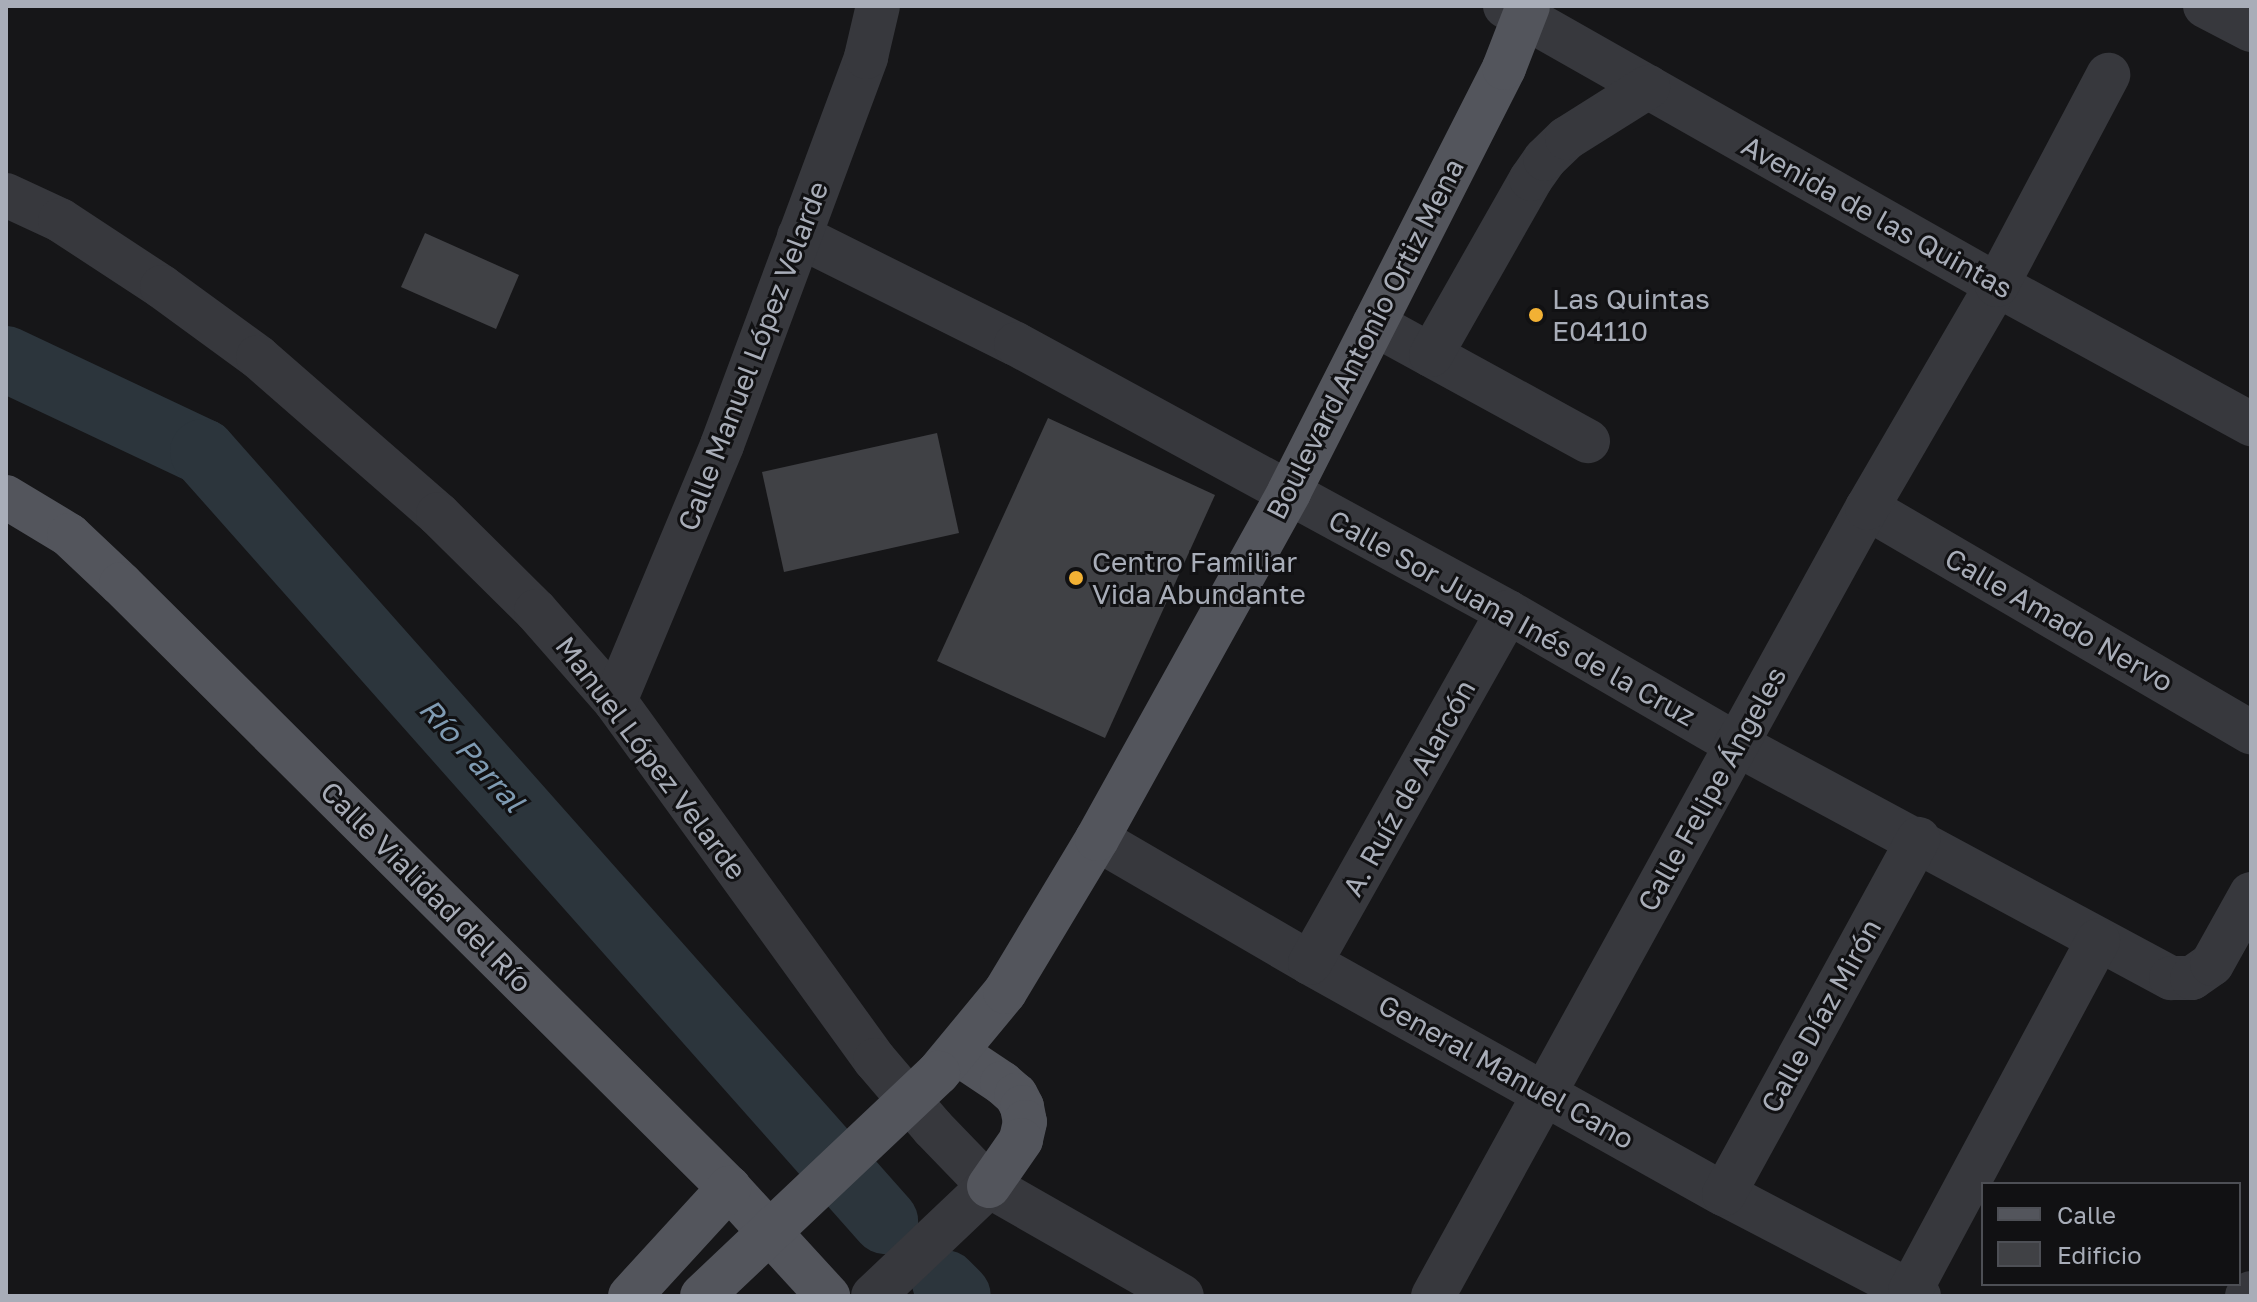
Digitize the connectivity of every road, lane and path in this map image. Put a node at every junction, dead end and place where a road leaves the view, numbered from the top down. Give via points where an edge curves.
1 (878, 6) edge
2 (2205, 6) edge
3 (1520, 10) edge
4 (2251, 30) edge
5 (2108, 75) dead end
6 (1648, 87) junction
7 (6, 195) edge
8 (799, 236) junction
9 (1997, 285) junction
10 (1374, 324) junction
11 (1431, 355) junction
12 (2251, 424) edge
13 (1588, 441) dead end
14 (1289, 492) junction
15 (6, 497) edge
16 (1867, 508) junction
17 (1508, 612) junction
18 (615, 701) junction
19 (2251, 732) edge
20 (1736, 744) junction
21 (1097, 839) junction
22 (1918, 839) junction
23 (2251, 894) edge
24 (2098, 940) junction
25 (1310, 963) junction
26 (948, 1063) junction
27 (1545, 1094) junction
28 (989, 1186) junction
29 (729, 1188) junction
30 (1724, 1194) junction
31 (1914, 1294) edge
32 (630, 1296) edge
33 (702, 1296) edge
34 (828, 1296) edge
35 (873, 1296) edge
36 (1182, 1296) edge
37 (1433, 1296) edge

1 - 8 street, Calle Manuel López Velarde via 866,57
2 - 4 street
3 - 6 street, Avenida de las Quintas
3 - 10 main road, Boulevard Antonio Ortiz Mena via 1504,68
5 - 9 street, Calle Felipe Ángeles
6 - 9 street, Avenida de las Quintas
6 - 11 street via 1567,138 1545,159
7 - 18 street, Manuel López Velarde via 60,220 258,357 438,514 536,611
8 - 14 street, Calle Sor Juana Inés de la Cruz via 1016,344
8 - 18 street, Calle Manuel López Velarde via 722,445
9 - 12 street, Avenida de las Quintas
9 - 16 street, Calle Felipe Ángeles
10 - 11 street
10 - 14 main road, Boulevard Antonio Ortiz Mena
11 - 13 street
14 - 17 street, Calle Sor Juana Inés de la Cruz
14 - 21 main road, Boulevard Antonio Ortiz Mena
15 - 29 main road, Calle Vialidad del Río via 69,535 121,584
16 - 19 street, Calle Amado Nervo
16 - 20 street, Calle Felipe Ángeles
17 - 20 street, Calle Sor Juana Inés de la Cruz
17 - 25 street, A. Ruíz de Alarcón
18 - 28 street, Manuel López Velarde via 875,1060
20 - 22 street, Calle Sor Juana Inés de la Cruz
20 - 27 street, Calle Felipe Ángeles
21 - 25 street, General Manuel Cano
21 - 26 main road, Boulevard Antonio Ortiz Mena via 1005,992
22 - 24 street, Calle Sor Juana Inés de la Cruz
22 - 30 street, Calle Díaz Mirón
23 - 24 street, Calle Sor Juana Inés de la Cruz via 2212,964 2192,978 2181,980
24 - 31 street
25 - 27 street, General Manuel Cano
26 - 28 main road via 1002,1083 1022,1107 1021,1140
26 - 33 main road, Boulevard Antonio Ortiz Mena, bridge
27 - 30 street, General Manuel Cano
27 - 37 street, Calle Felipe Ángeles
28 - 35 street
28 - 36 street, Manuel López Velarde
29 - 32 main road
29 - 34 main road, Calle Vialidad del Río
30 - 31 street, General Manuel Cano

